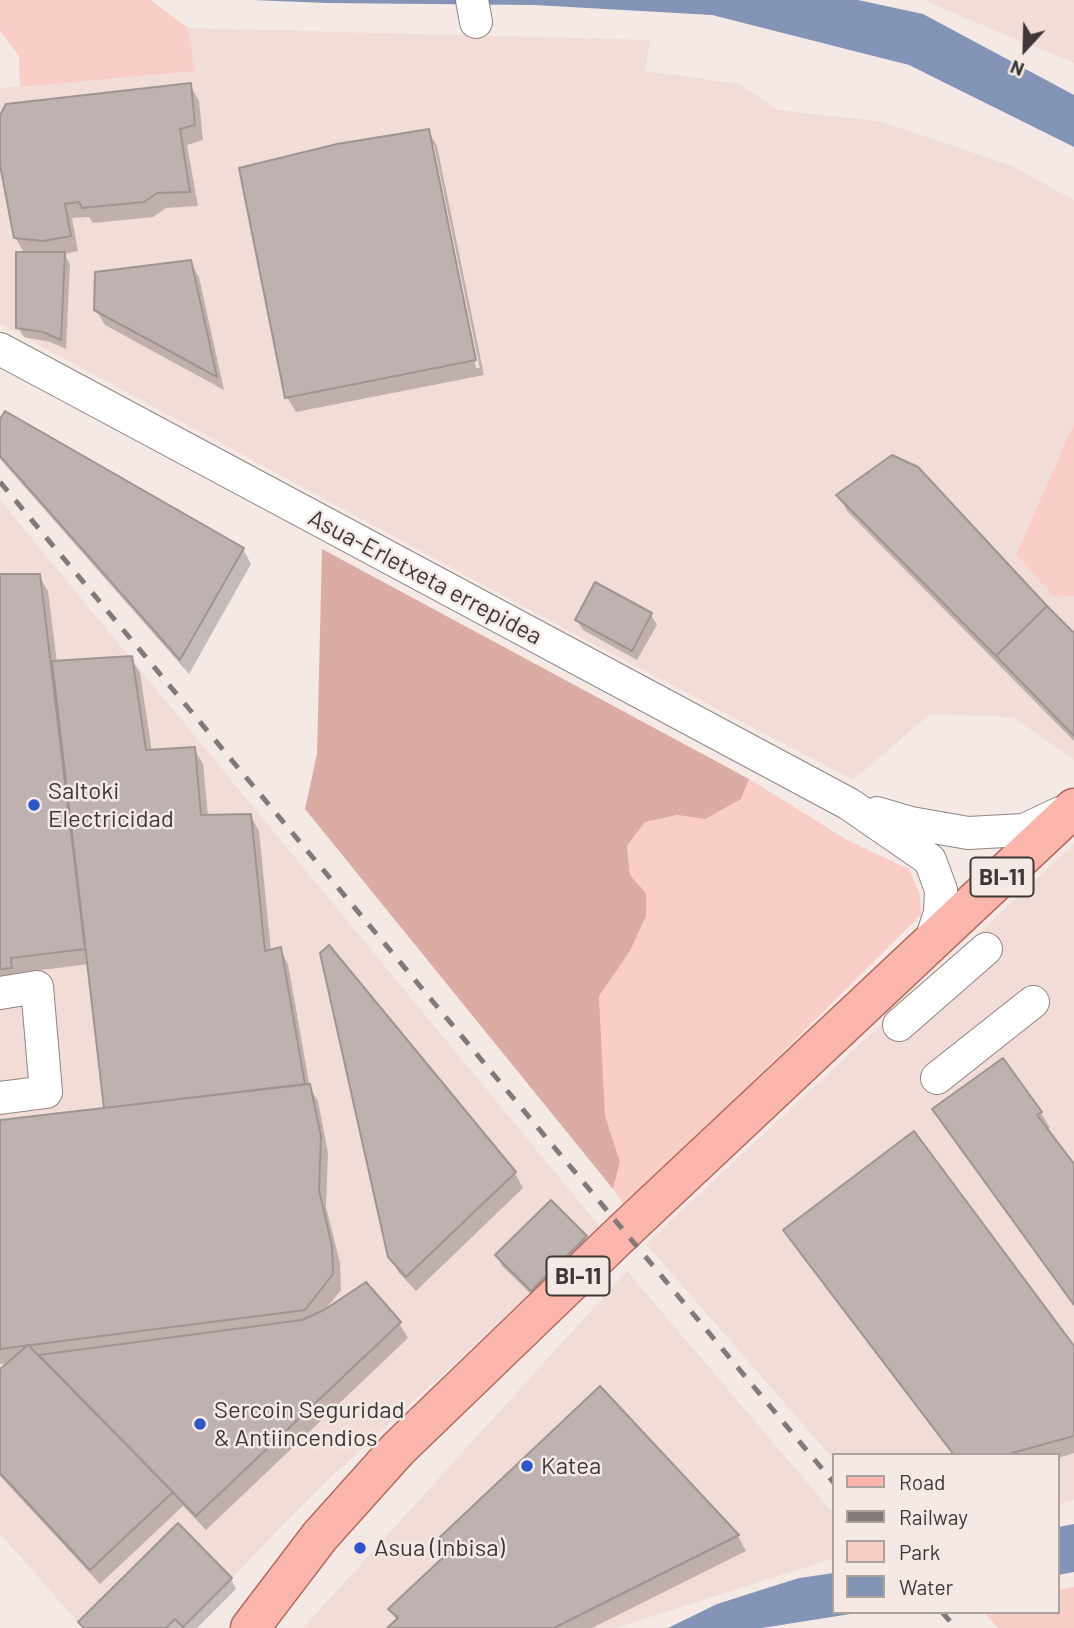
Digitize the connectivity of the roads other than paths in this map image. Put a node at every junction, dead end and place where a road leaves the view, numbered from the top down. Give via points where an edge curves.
1 (0, 349) edge
2 (849, 804) junction
3 (1074, 807) edge
4 (929, 946) junction
5 (986, 949) dead end
6 (0, 993) edge
7 (1033, 1002) dead end
8 (899, 1025) dead end
9 (937, 1077) dead end
10 (0, 1098) edge
11 (250, 1628) edge

1 - 2 street, Asua-Erletxeta errepidea
2 - 3 street via 911,824 968,833 1024,830
2 - 4 street via 930,860 941,890 940,913
3 - 4 main road, BI-11
4 - 11 main road, BI-11 via 398,1449 320,1536
5 - 8 street
6 - 10 street via 37,987 46,1092
7 - 9 street

